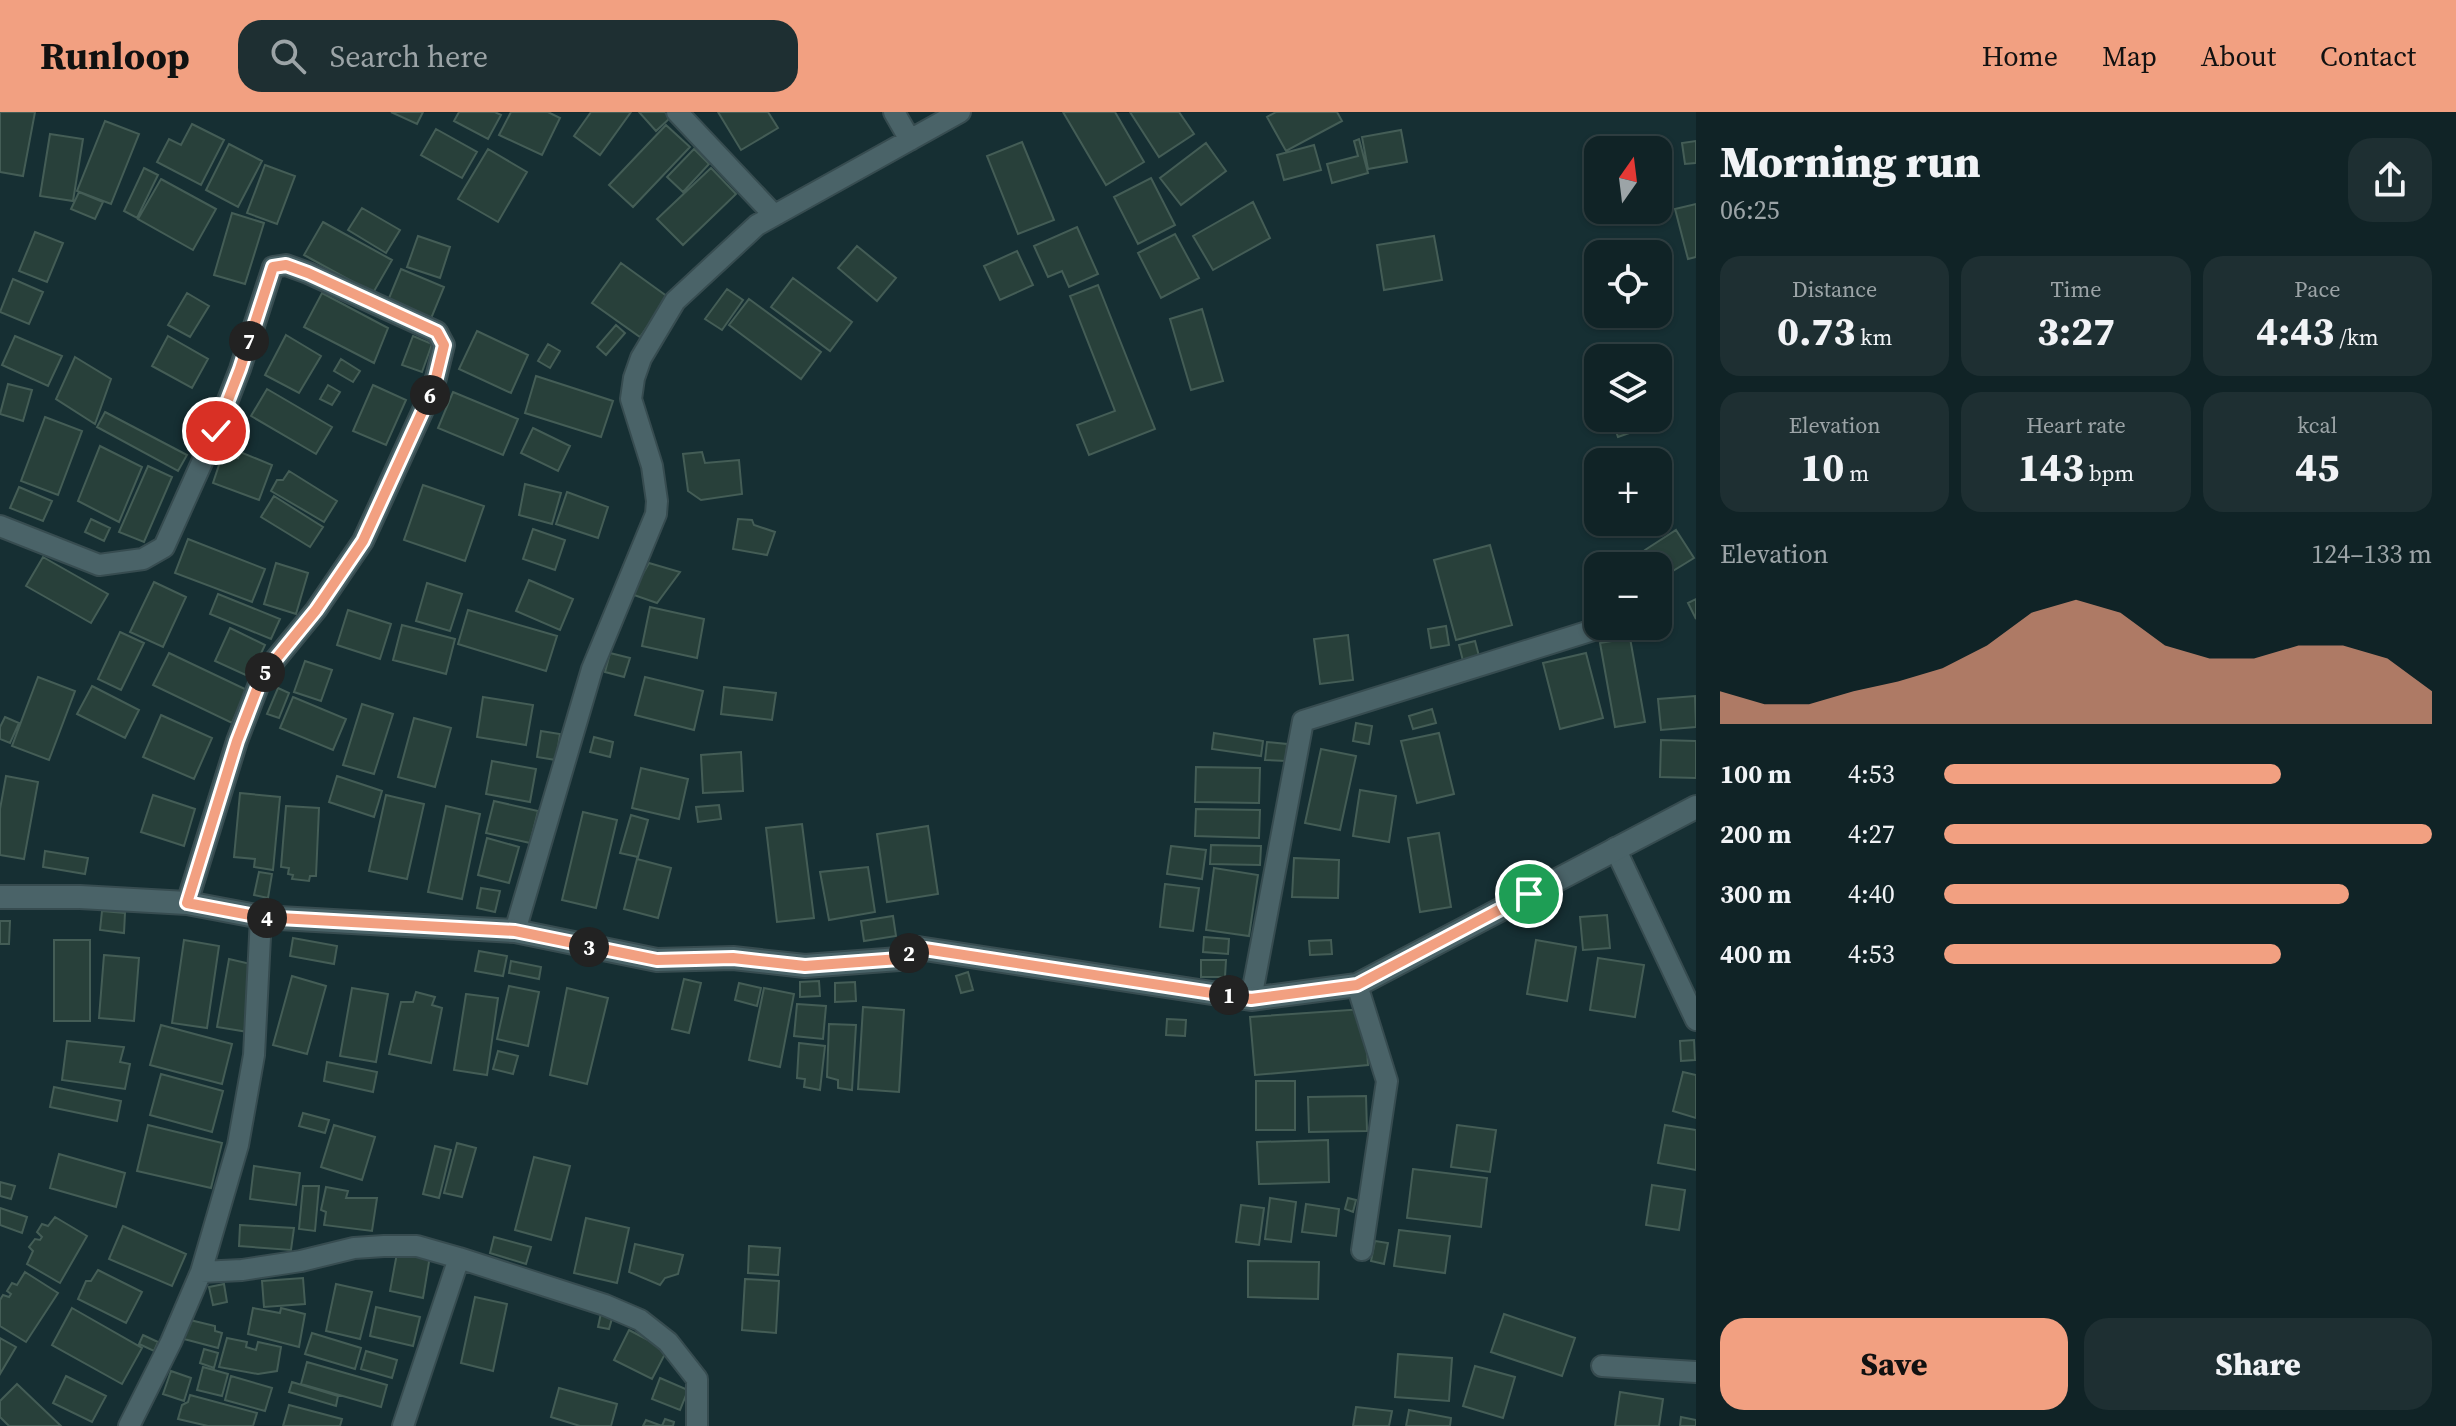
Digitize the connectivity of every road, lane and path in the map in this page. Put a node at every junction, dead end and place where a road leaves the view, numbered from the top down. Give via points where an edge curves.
1 (677, 112) edge
2 (894, 112) edge
3 (960, 112) edge
4 (910, 140) junction
5 (774, 215) junction
6 (0, 526) edge
7 (1584, 633) edge
8 (1696, 807) edge
9 (1615, 848) junction
10 (0, 897) edge
11 (187, 903) junction
12 (261, 917) junction
13 (515, 931) junction
14 (1357, 985) junction
15 (1251, 999) junction
16 (1696, 1020) edge
17 (1362, 1250) dead end
18 (459, 1258) junction
19 (201, 1272) junction
20 (1602, 1366) dead end
21 (1696, 1372) edge
22 (129, 1426) edge
23 (403, 1426) edge
24 (697, 1426) edge

1 - 5 street
2 - 4 street
3 - 4 street
4 - 5 street
5 - 13 street via 675,301 638,368 631,399 652,466 656,514 592,669
6 - 11 street via 99,565 143,559 164,547 221,419 273,267 286,265 308,273 442,337 434,386 363,541 262,676
7 - 15 street via 1303,721
8 - 9 street
9 - 14 street
9 - 16 street
10 - 11 street
11 - 12 street
12 - 13 street
12 - 19 street via 254,1055 238,1145
13 - 15 street via 657,960 733,958 805,966 899,959 918,948
14 - 15 street
14 - 17 street via 1387,1081
18 - 19 street via 417,1246 384,1246
18 - 23 street
18 - 24 street via 640,1320 668,1342 697,1379
19 - 22 street
20 - 21 street

